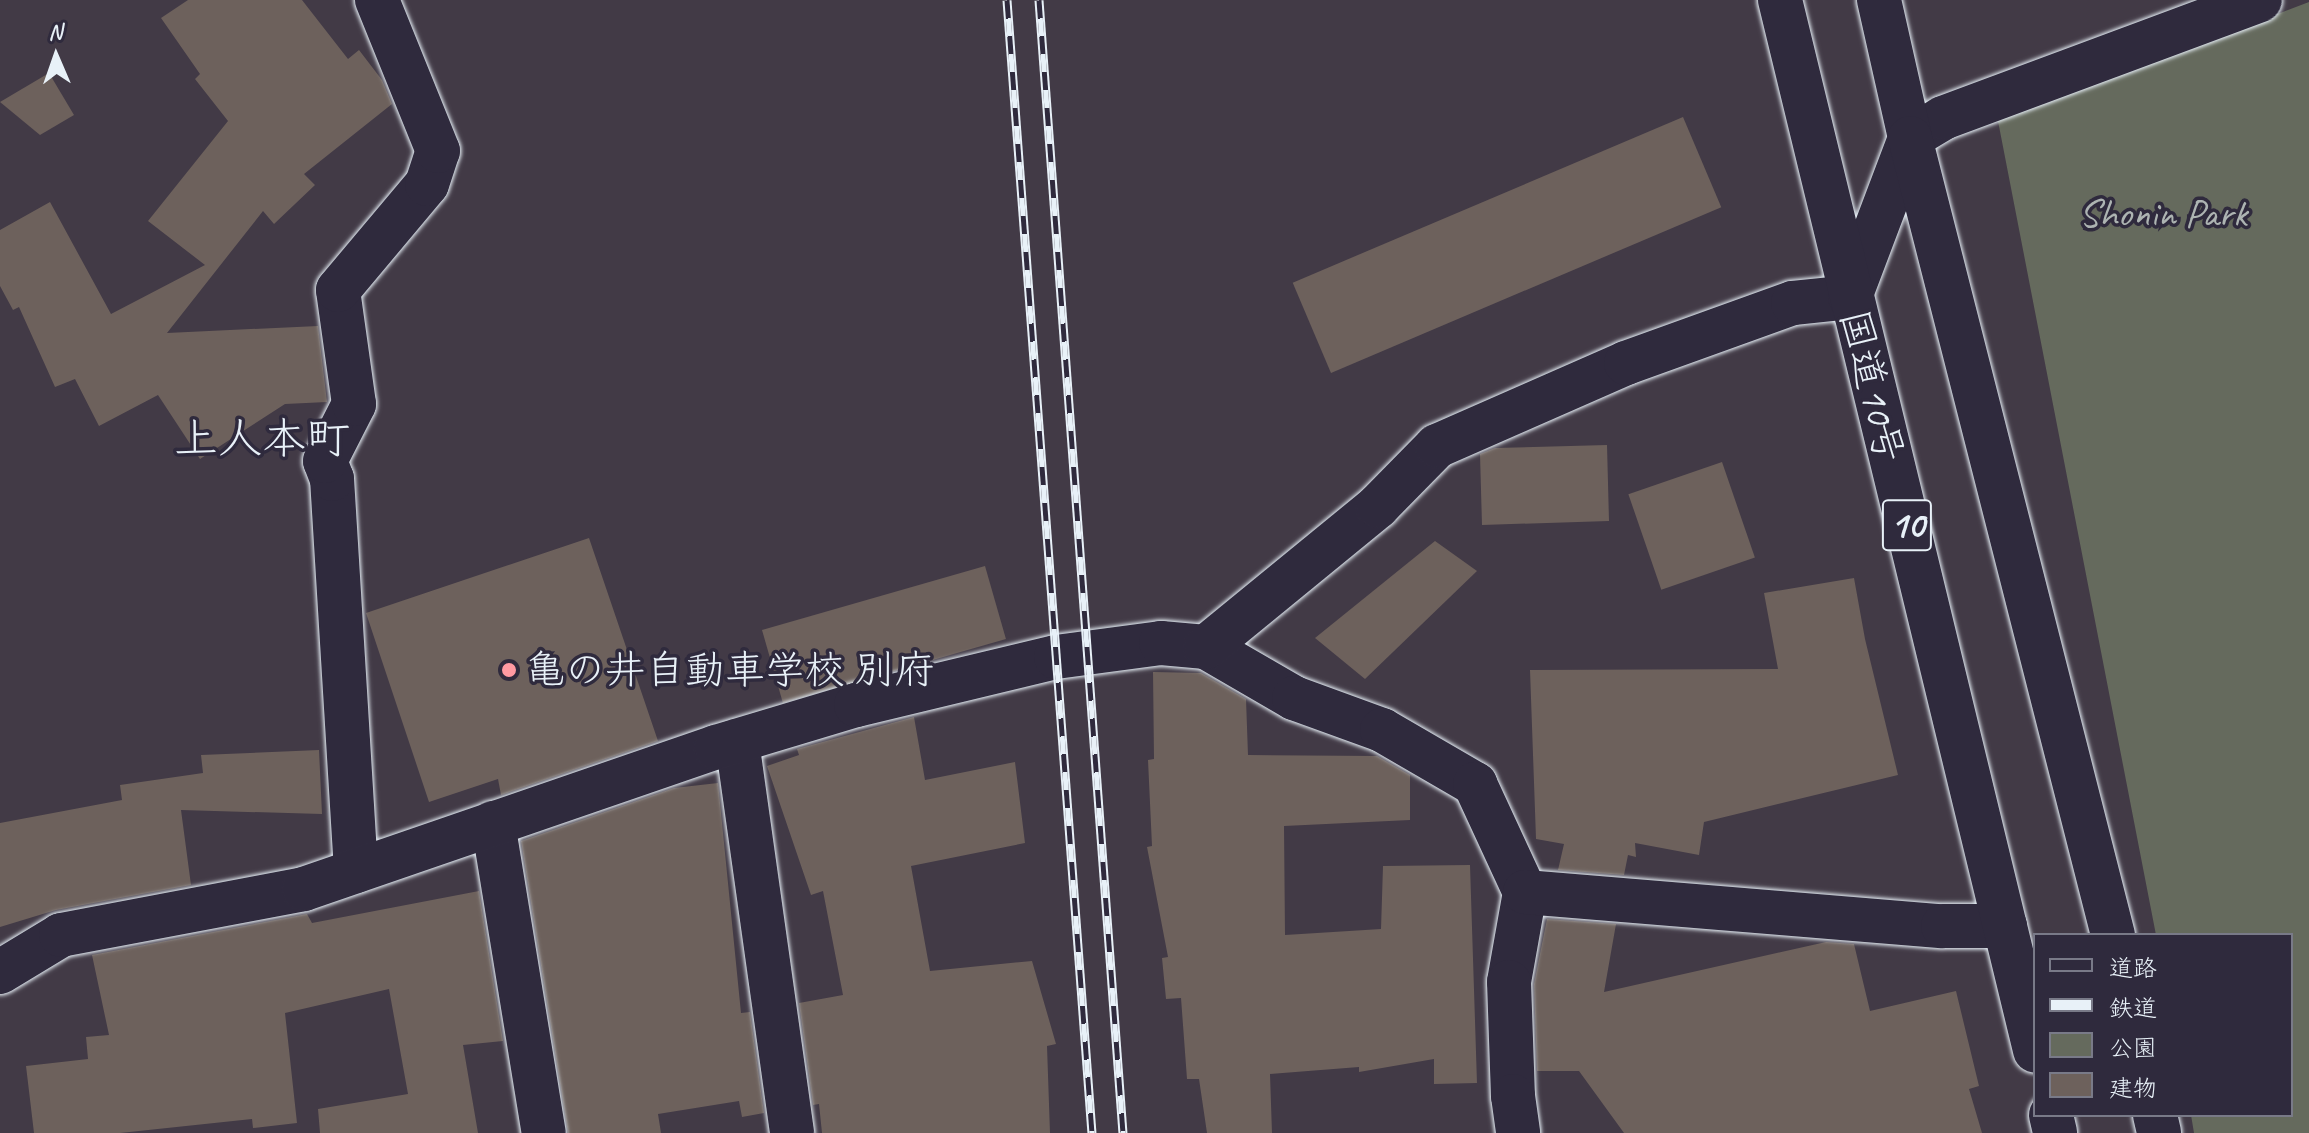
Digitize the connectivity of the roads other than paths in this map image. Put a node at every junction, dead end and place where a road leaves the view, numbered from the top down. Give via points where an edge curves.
1 (377, 0) edge
2 (1780, 0) edge
3 (1879, 0) edge
4 (2260, 0) edge
5 (1910, 138) junction
6 (1850, 297) junction
7 (1206, 647) junction
8 (737, 741) junction
9 (493, 823) junction
10 (356, 871) junction
11 (1525, 892) junction
12 (2005, 926) junction
13 (2112, 933) edge
14 (0, 972) edge
15 (2033, 1042) edge
16 (544, 1133) edge
17 (792, 1133) edge
18 (1518, 1133) edge

1 - 10 main road via 438,151 427,184 338,290 354,404 325,461 332,479
2 - 6 main road, 国道10号 / 10
3 - 5 main road
4 - 5 main road via 1943,118
5 - 6 main road
5 - 13 main road
6 - 7 main road via 1793,303 1626,363 1437,446 1378,506
6 - 12 main road, 国道10号 / 10
7 - 8 main road via 1161,643 1056,657 856,705
7 - 11 main road via 1294,698 1382,730 1475,784
8 - 9 main road
8 - 17 main road
9 - 10 main road
9 - 16 main road
10 - 14 main road via 304,889 61,935
11 - 12 main road via 1943,926
11 - 18 main road via 1509,982
12 - 15 main road, 国道10号 / 10

